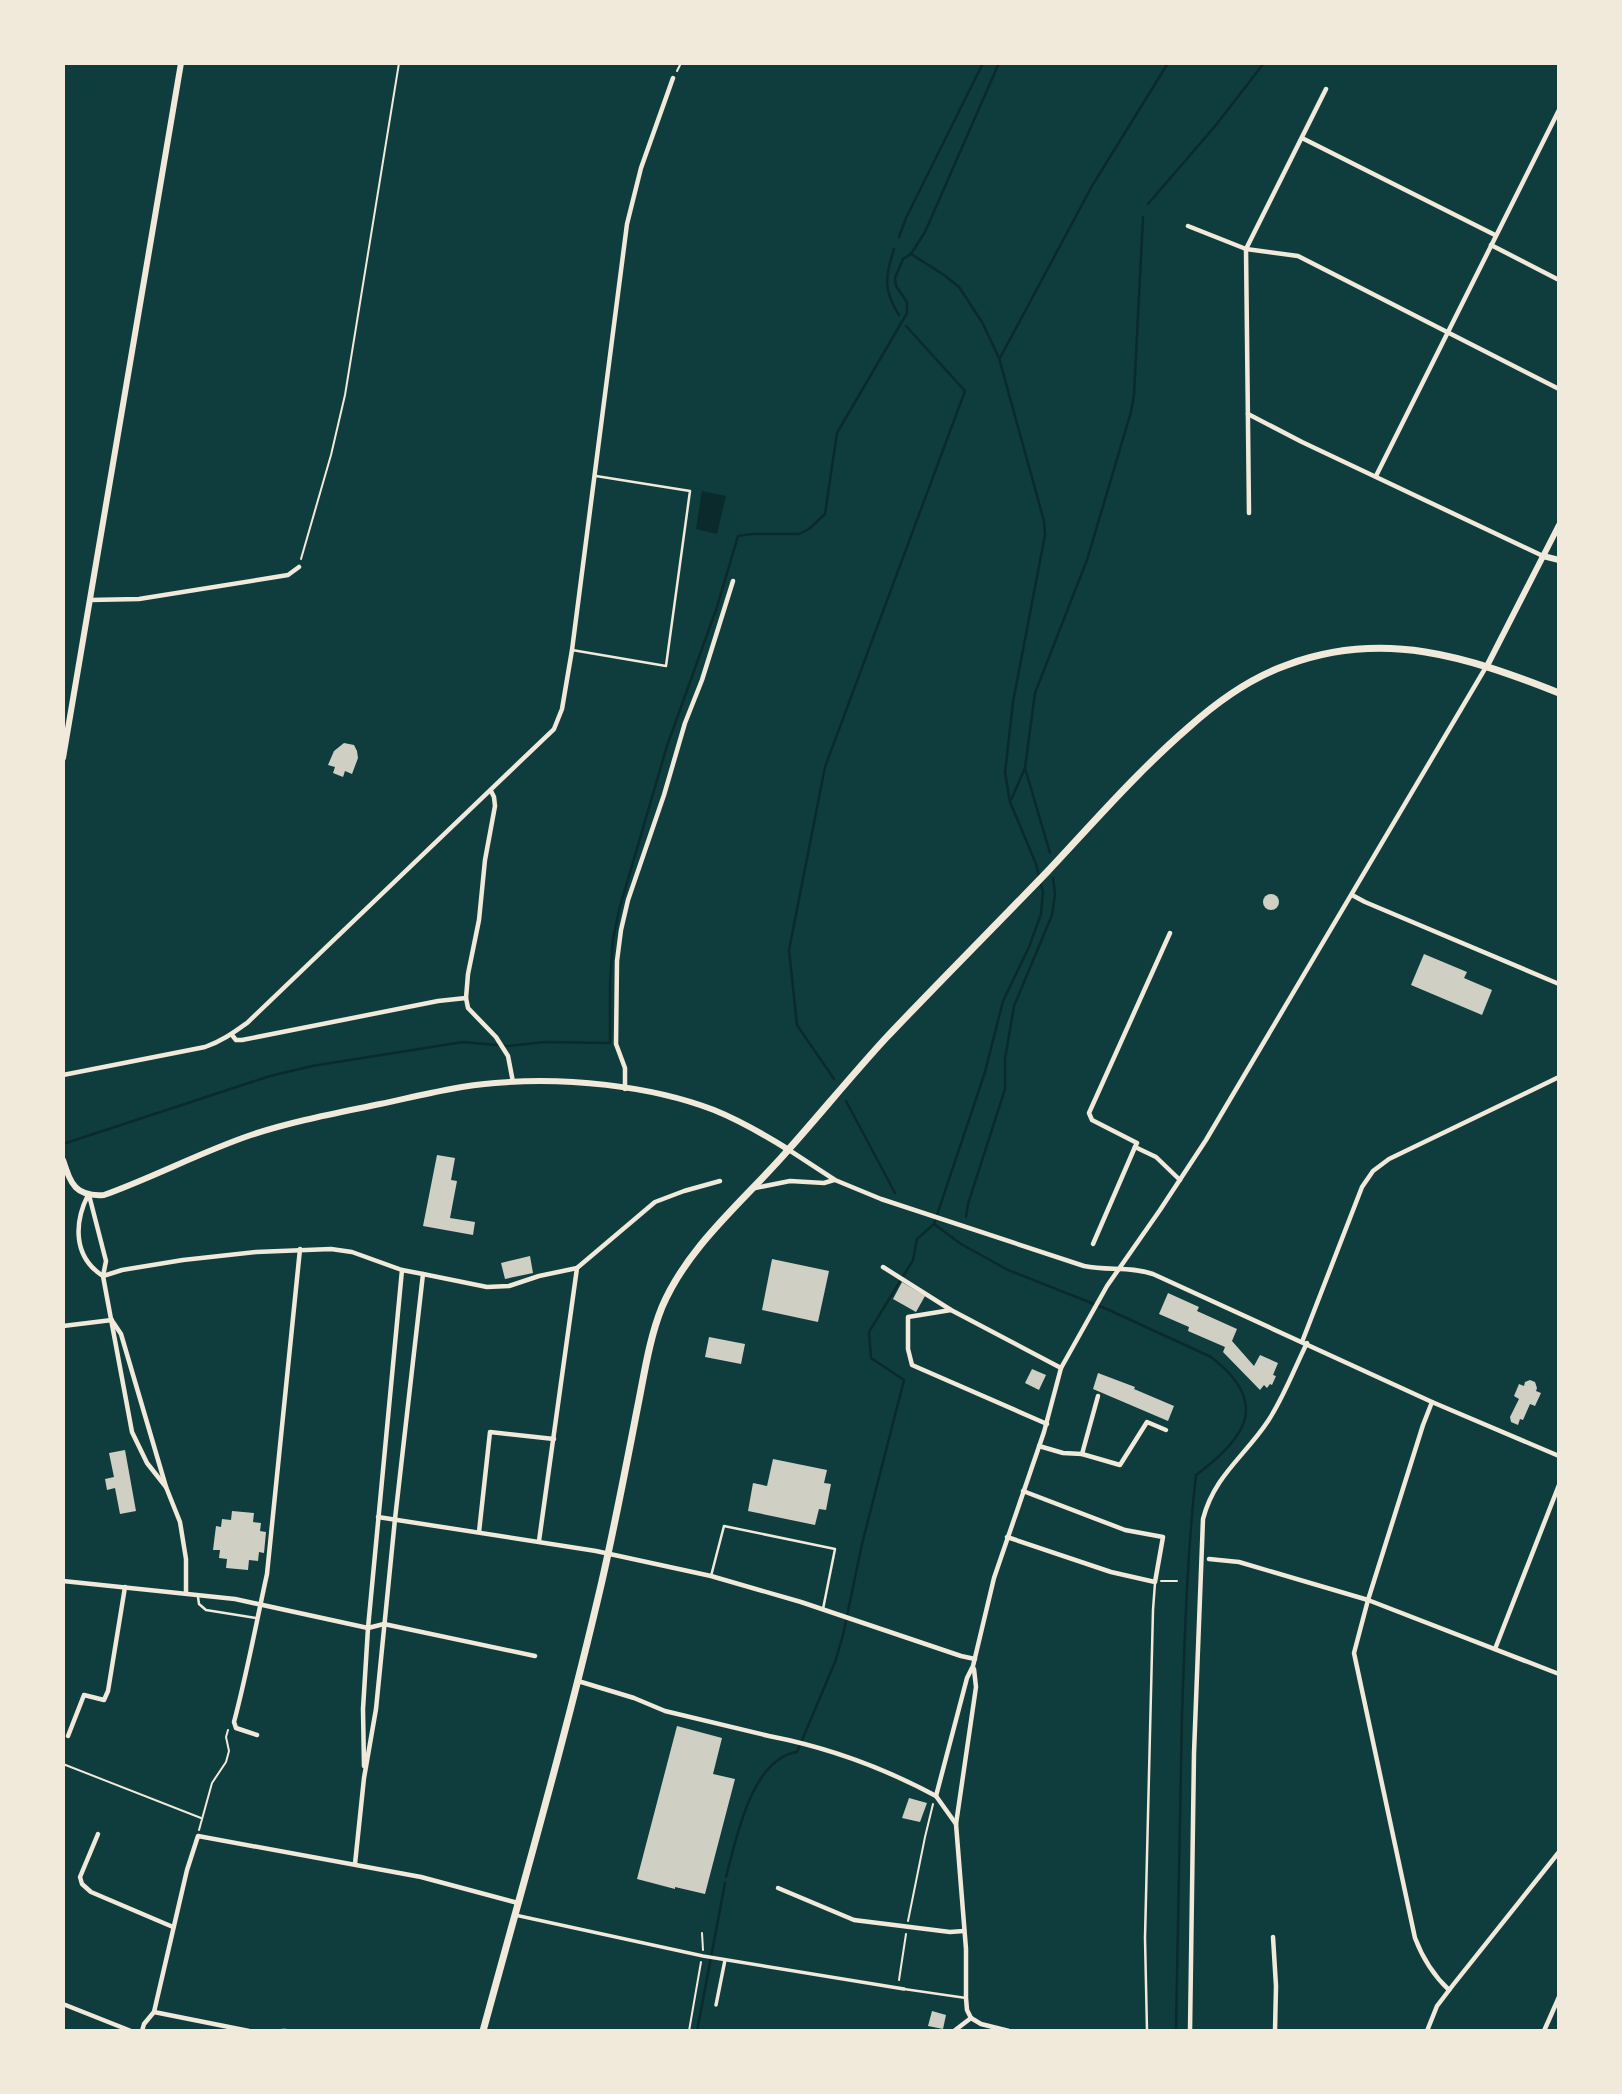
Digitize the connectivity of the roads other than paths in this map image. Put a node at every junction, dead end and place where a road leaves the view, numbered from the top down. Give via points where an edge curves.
1 (181, 63) edge
2 (673, 78) road end
3 (1326, 89) dead end
4 (1559, 110) edge
5 (1302, 138) junction
6 (1188, 226) dead end
7 (1496, 235) junction
8 (1491, 245) junction
9 (1246, 249) junction
10 (1559, 280) edge
11 (1449, 332) junction
12 (1559, 388) edge
13 (1248, 414) junction
14 (596, 476) junction
15 (1376, 477) junction
16 (1249, 513) dead end
17 (1559, 525) edge
18 (1543, 556) junction
19 (1559, 560) edge
20 (299, 567) road end
21 (733, 581) dead end
22 (90, 600) junction
23 (572, 650) junction
24 (1487, 666) junction
25 (1559, 693) edge
26 (63, 758) edge
27 (491, 791) junction
28 (1352, 895) junction
29 (1170, 933) dead end
30 (1559, 984) edge
31 (466, 998) junction
32 (232, 1035) junction
33 (63, 1075) edge
34 (1559, 1077) edge
35 (513, 1082) junction
36 (625, 1089) junction
37 (1136, 1145) junction
38 (789, 1150) junction
39 (63, 1160) edge
40 (835, 1180) junction
41 (1180, 1180) junction
42 (720, 1181) dead end
43 (755, 1188) junction
44 (89, 1195) junction
45 (1093, 1244) dead end
46 (300, 1249) junction
47 (883, 1267) dead end
48 (577, 1268) junction
49 (1120, 1268) junction
50 (402, 1270) junction
51 (423, 1274) junction
52 (103, 1276) junction
53 (951, 1310) junction
54 (112, 1320) junction
55 (63, 1326) edge
56 (1304, 1343) junction
57 (1062, 1368) junction
58 (1098, 1396) dead end
59 (1432, 1402) junction
60 (1046, 1424) junction
61 (1166, 1430) dead end
62 (554, 1438) junction
63 (1039, 1446) junction
64 (1082, 1454) junction
65 (1559, 1456) edge
66 (1559, 1485) edge
67 (166, 1487) junction
68 (1023, 1491) junction
69 (378, 1517) junction
70 (395, 1519) junction
71 (479, 1532) junction
72 (1007, 1537) junction
73 (539, 1541) junction
74 (608, 1554) junction
75 (1209, 1559) dead end
76 (711, 1576) junction
77 (63, 1581) edge
78 (1156, 1581) junction
79 (125, 1587) junction
80 (186, 1592) junction
81 (197, 1594) junction
82 (1368, 1600) junction
83 (261, 1604) junction
84 (823, 1609) junction
85 (256, 1618) junction
86 (384, 1624) junction
87 (368, 1628) junction
88 (1495, 1649) junction
89 (535, 1656) dead end
90 (975, 1659) junction
91 (973, 1667) junction
92 (1559, 1674) edge
93 (578, 1681) junction
94 (257, 1735) dead end
95 (68, 1736) dead end
96 (364, 1778) junction
97 (936, 1796) junction
98 (956, 1824) junction
99 (98, 1834) dead end
100 (1559, 1852) edge
101 (355, 1864) junction
102 (778, 1888) dead end
103 (518, 1903) junction
104 (515, 1914) junction
105 (173, 1927) junction
106 (964, 1931) junction
107 (1273, 1937) dead end
108 (725, 1960) junction
109 (904, 1989) joint
110 (1449, 1990) junction
111 (1559, 1997) edge
112 (966, 1998) junction
113 (63, 2004) edge
114 (716, 2005) dead end
115 (154, 2012) junction
116 (971, 2018) junction
117 (131, 2031) edge
118 (142, 2031) edge
119 (249, 2031) edge
120 (483, 2031) edge
121 (954, 2031) edge
122 (1009, 2031) edge
123 (1147, 2031) edge
124 (1190, 2031) edge
125 (1275, 2031) edge
126 (1427, 2031) edge
127 (1544, 2031) edge

1 - 22 main road
2 - 14 street via 629,216
3 - 5 street
4 - 7 street
5 - 7 street
5 - 9 street
6 - 9 street
7 - 8 street
8 - 10 street
8 - 11 street
9 - 11 street via 1298,256
9 - 13 street
11 - 12 street
11 - 15 street
13 - 15 street
13 - 16 street
14 - 23 street
14 - 23 lane via 690,491 666,666
15 - 18 street
17 - 18 main road
18 - 19 main road
18 - 24 main road
20 - 22 street via 288,575 177,593
21 - 36 street via 621,930 616,1044 625,1068
22 - 26 main road
23 - 27 street via 554,729
24 - 25 main road
24 - 28 street
24 - 38 main road via 1425,651 1370,647 1329,652 1272,671 1240,688 1187,728 1148,766 885,1040
27 - 31 street via 495,806
27 - 32 street
28 - 30 street
28 - 41 street
29 - 37 street via 1088,1113 1092,1121
31 - 32 street via 242,1040
31 - 35 street via 468,1008 505,1051
32 - 33 street via 205,1046
34 - 56 street via 1373,1171 1362,1187
35 - 36 main road
35 - 44 main road via 472,1086 290,1124 104,1195
36 - 38 main road via 714,1110
37 - 41 street
37 - 45 street
38 - 40 street
38 - 43 main road
39 - 44 main road via 71,1184
40 - 43 street
40 - 49 street via 925,1215 1079,1264
41 - 49 street
42 - 48 street via 655,1202
43 - 74 main road via 687,1261 660,1312
44 - 52 street via 106,1261
44 - 52 street via 77,1223 78,1237 88,1262
46 - 50 street via 341,1250
46 - 52 street via 183,1260
46 - 83 street
47 - 53 street
48 - 51 street via 509,1286 487,1287
48 - 62 street
49 - 56 street via 1153,1274
49 - 57 street
50 - 51 street
50 - 69 street
51 - 70 street
52 - 54 street
53 - 57 street
53 - 60 street via 908,1317 912,1365
54 - 55 street
54 - 67 street via 121,1334
54 - 67 street via 132,1432 147,1463
56 - 59 street
56 - 124 street via 1270,1419 1219,1482 1203,1519
57 - 60 street
58 - 64 street
59 - 65 street
59 - 82 street
60 - 63 street
61 - 64 street via 1147,1422 1120,1465
62 - 71 street via 490,1432
62 - 73 street
63 - 64 street
63 - 68 street
66 - 88 street
67 - 80 street via 184,1541
68 - 72 street
68 - 78 street via 1125,1530 1163,1537
69 - 70 street
69 - 87 street
70 - 71 street
70 - 86 street
71 - 73 street
72 - 78 street via 1111,1572
72 - 90 street
73 - 74 street
74 - 76 street
74 - 93 main road
75 - 82 street via 1239,1562
76 - 84 street
76 - 84 lane via 724,1526 835,1549
77 - 79 street
78 - 123 lane via 1145,1938
79 - 80 street
79 - 95 street via 108,1691 104,1700 84,1695
80 - 81 street
81 - 83 street
81 - 85 lane via 206,1610
82 - 88 street
82 - 110 street via 1355,1660 1415,1938 1426,1963
83 - 85 street
83 - 87 street
84 - 90 street
85 - 94 street via 234,1725
86 - 87 street
86 - 89 street
86 - 96 street
87 - 96 street
88 - 92 street
90 - 91 street
91 - 97 street
91 - 98 street via 976,1687
93 - 97 street via 665,1711 861,1761
93 - 103 main road
96 - 101 street
97 - 98 street
98 - 106 street
99 - 105 street via 80,1877 82,1884
100 - 110 street
101 - 103 street
101 - 105 street via 198,1836
102 - 106 street via 854,1920
103 - 104 main road
104 - 108 street
104 - 120 main road
105 - 115 street
106 - 112 street
107 - 125 street
108 - 109 street
108 - 114 street
109 - 112 lane
110 - 126 street
111 - 127 street
112 - 116 street
113 - 117 street
115 - 118 street
115 - 119 street
116 - 121 street
116 - 122 street

